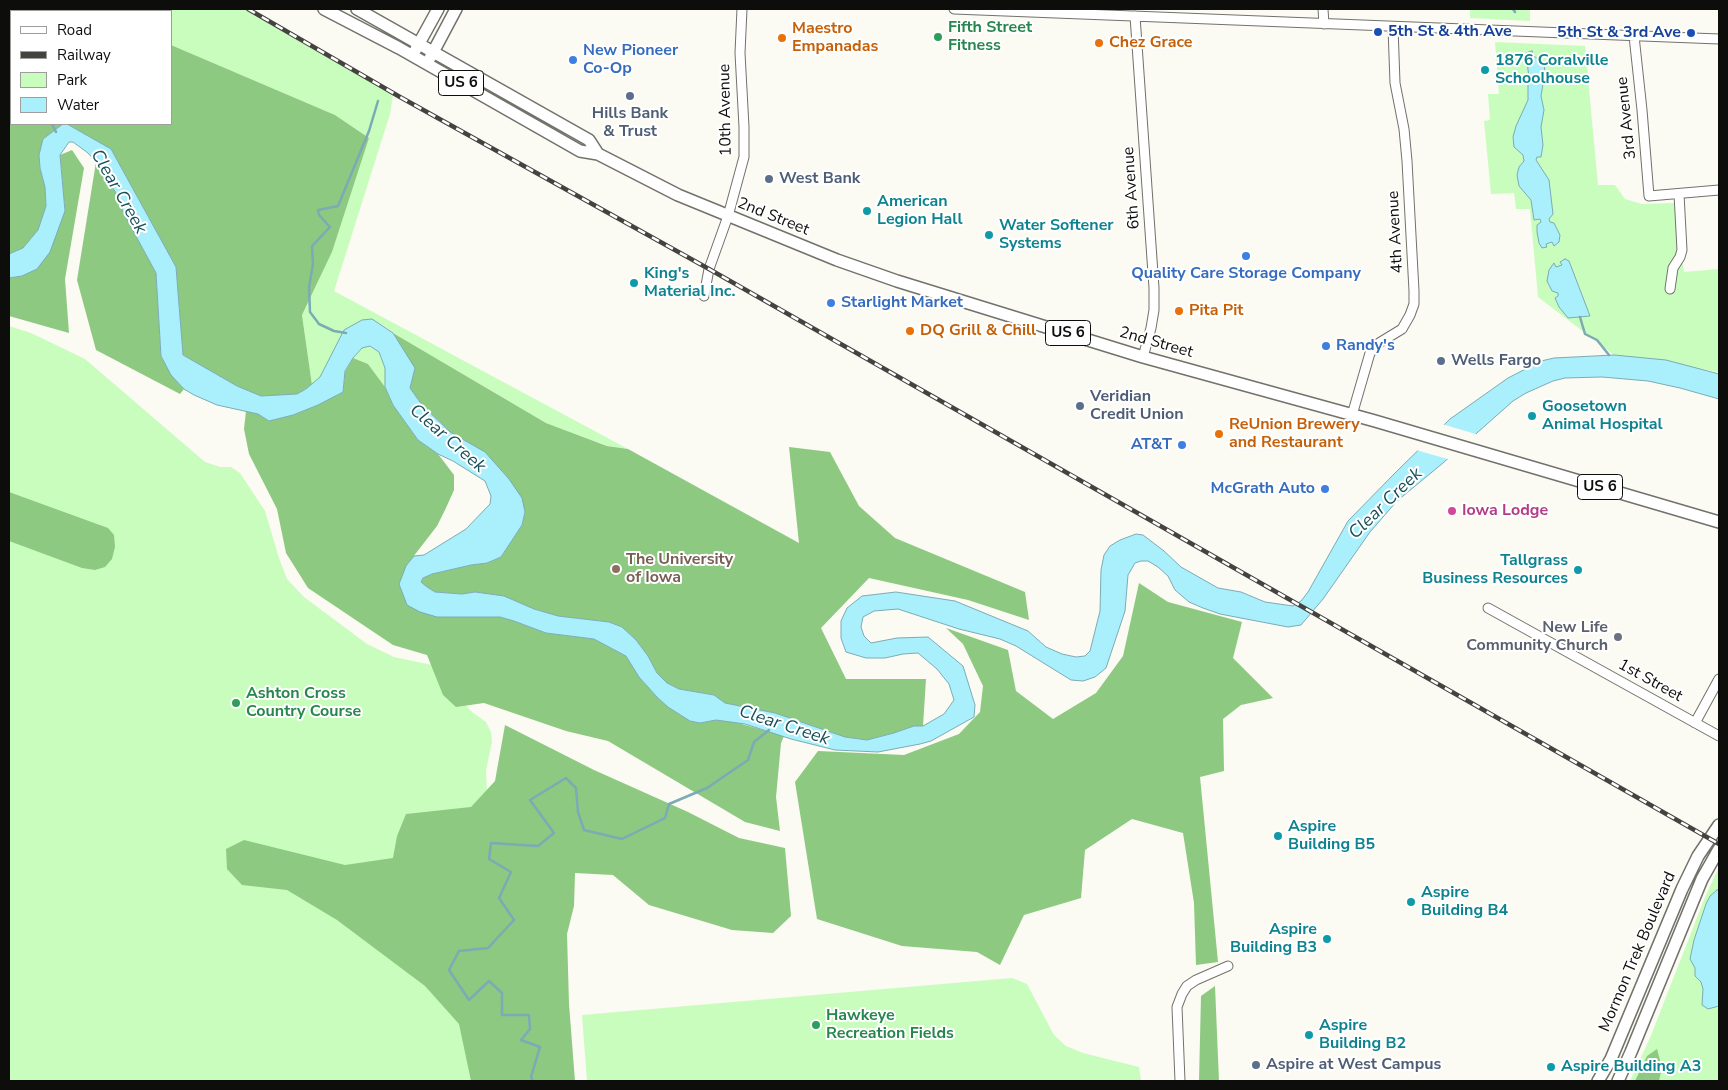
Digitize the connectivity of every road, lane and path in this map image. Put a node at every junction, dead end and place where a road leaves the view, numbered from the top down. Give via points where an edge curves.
1 (324, 9) edge
2 (357, 9) edge
3 (438, 9) edge
4 (456, 9) edge
5 (742, 9) edge
6 (956, 9) edge
7 (1323, 9) edge
8 (1061, 11) edge
9 (1165, 13) edge
10 (1135, 16) junction
11 (1324, 24) junction
12 (1393, 27) junction
13 (1634, 36) junction
14 (1719, 39) edge
15 (419, 43) junction
16 (434, 52) junction
17 (412, 56) junction
18 (427, 64) junction
19 (598, 154) junction
20 (1719, 190) edge
21 (1679, 194) junction
22 (728, 216) junction
23 (1670, 289) dead end
24 (704, 296) dead end
25 (1143, 357) junction
26 (1352, 415) junction
27 (1719, 522) edge
28 (1488, 608) dead end
29 (1719, 679) edge
30 (1694, 723) junction
31 (1719, 736) edge
32 (1719, 825) edge
33 (1719, 849) edge
34 (1228, 966) dead end
35 (1180, 1081) edge
36 (1598, 1081) edge
37 (1618, 1081) edge

1 - 17 main road, 2nd Street / US 6
2 - 15 main road, 2nd Street / US 6
3 - 15 main road
4 - 16 main road
5 - 22 street, 10th Avenue via 744,157
6 - 8 street
7 - 11 street
8 - 10 street
9 - 10 street
9 - 11 street
10 - 25 street, 6th Avenue via 1154,288 1154,310
11 - 12 street
12 - 13 street
12 - 26 street, 4th Avenue via 1395,83 1407,161 1414,304 1402,328 1370,353
13 - 14 street
13 - 21 street, 3rd Avenue via 1649,196
15 - 16 main road, 2nd Street / US 6
15 - 17 main road
16 - 18 main road
16 - 19 main road, 2nd Street / US 6 via 589,140
17 - 18 main road, 2nd Street / US 6
18 - 19 main road, 2nd Street / US 6 via 580,151
19 - 22 main road, 2nd Street / US 6
20 - 21 street
21 - 23 street via 1682,250 1673,268
22 - 24 street, 10th Avenue via 709,269
22 - 25 main road, 2nd Street / US 6 via 891,279
25 - 26 main road, 2nd Street / US 6
26 - 27 main road, 2nd Street / US 6
28 - 30 street, 1st Street
29 - 30 street
30 - 31 street, 1st Street
32 - 36 main road, Mormon Trek Boulevard via 1682,888 1611,1059
33 - 37 main road, Mormon Trek Boulevard via 1702,879
34 - 35 street via 1196,980 1182,994 1177,1007

